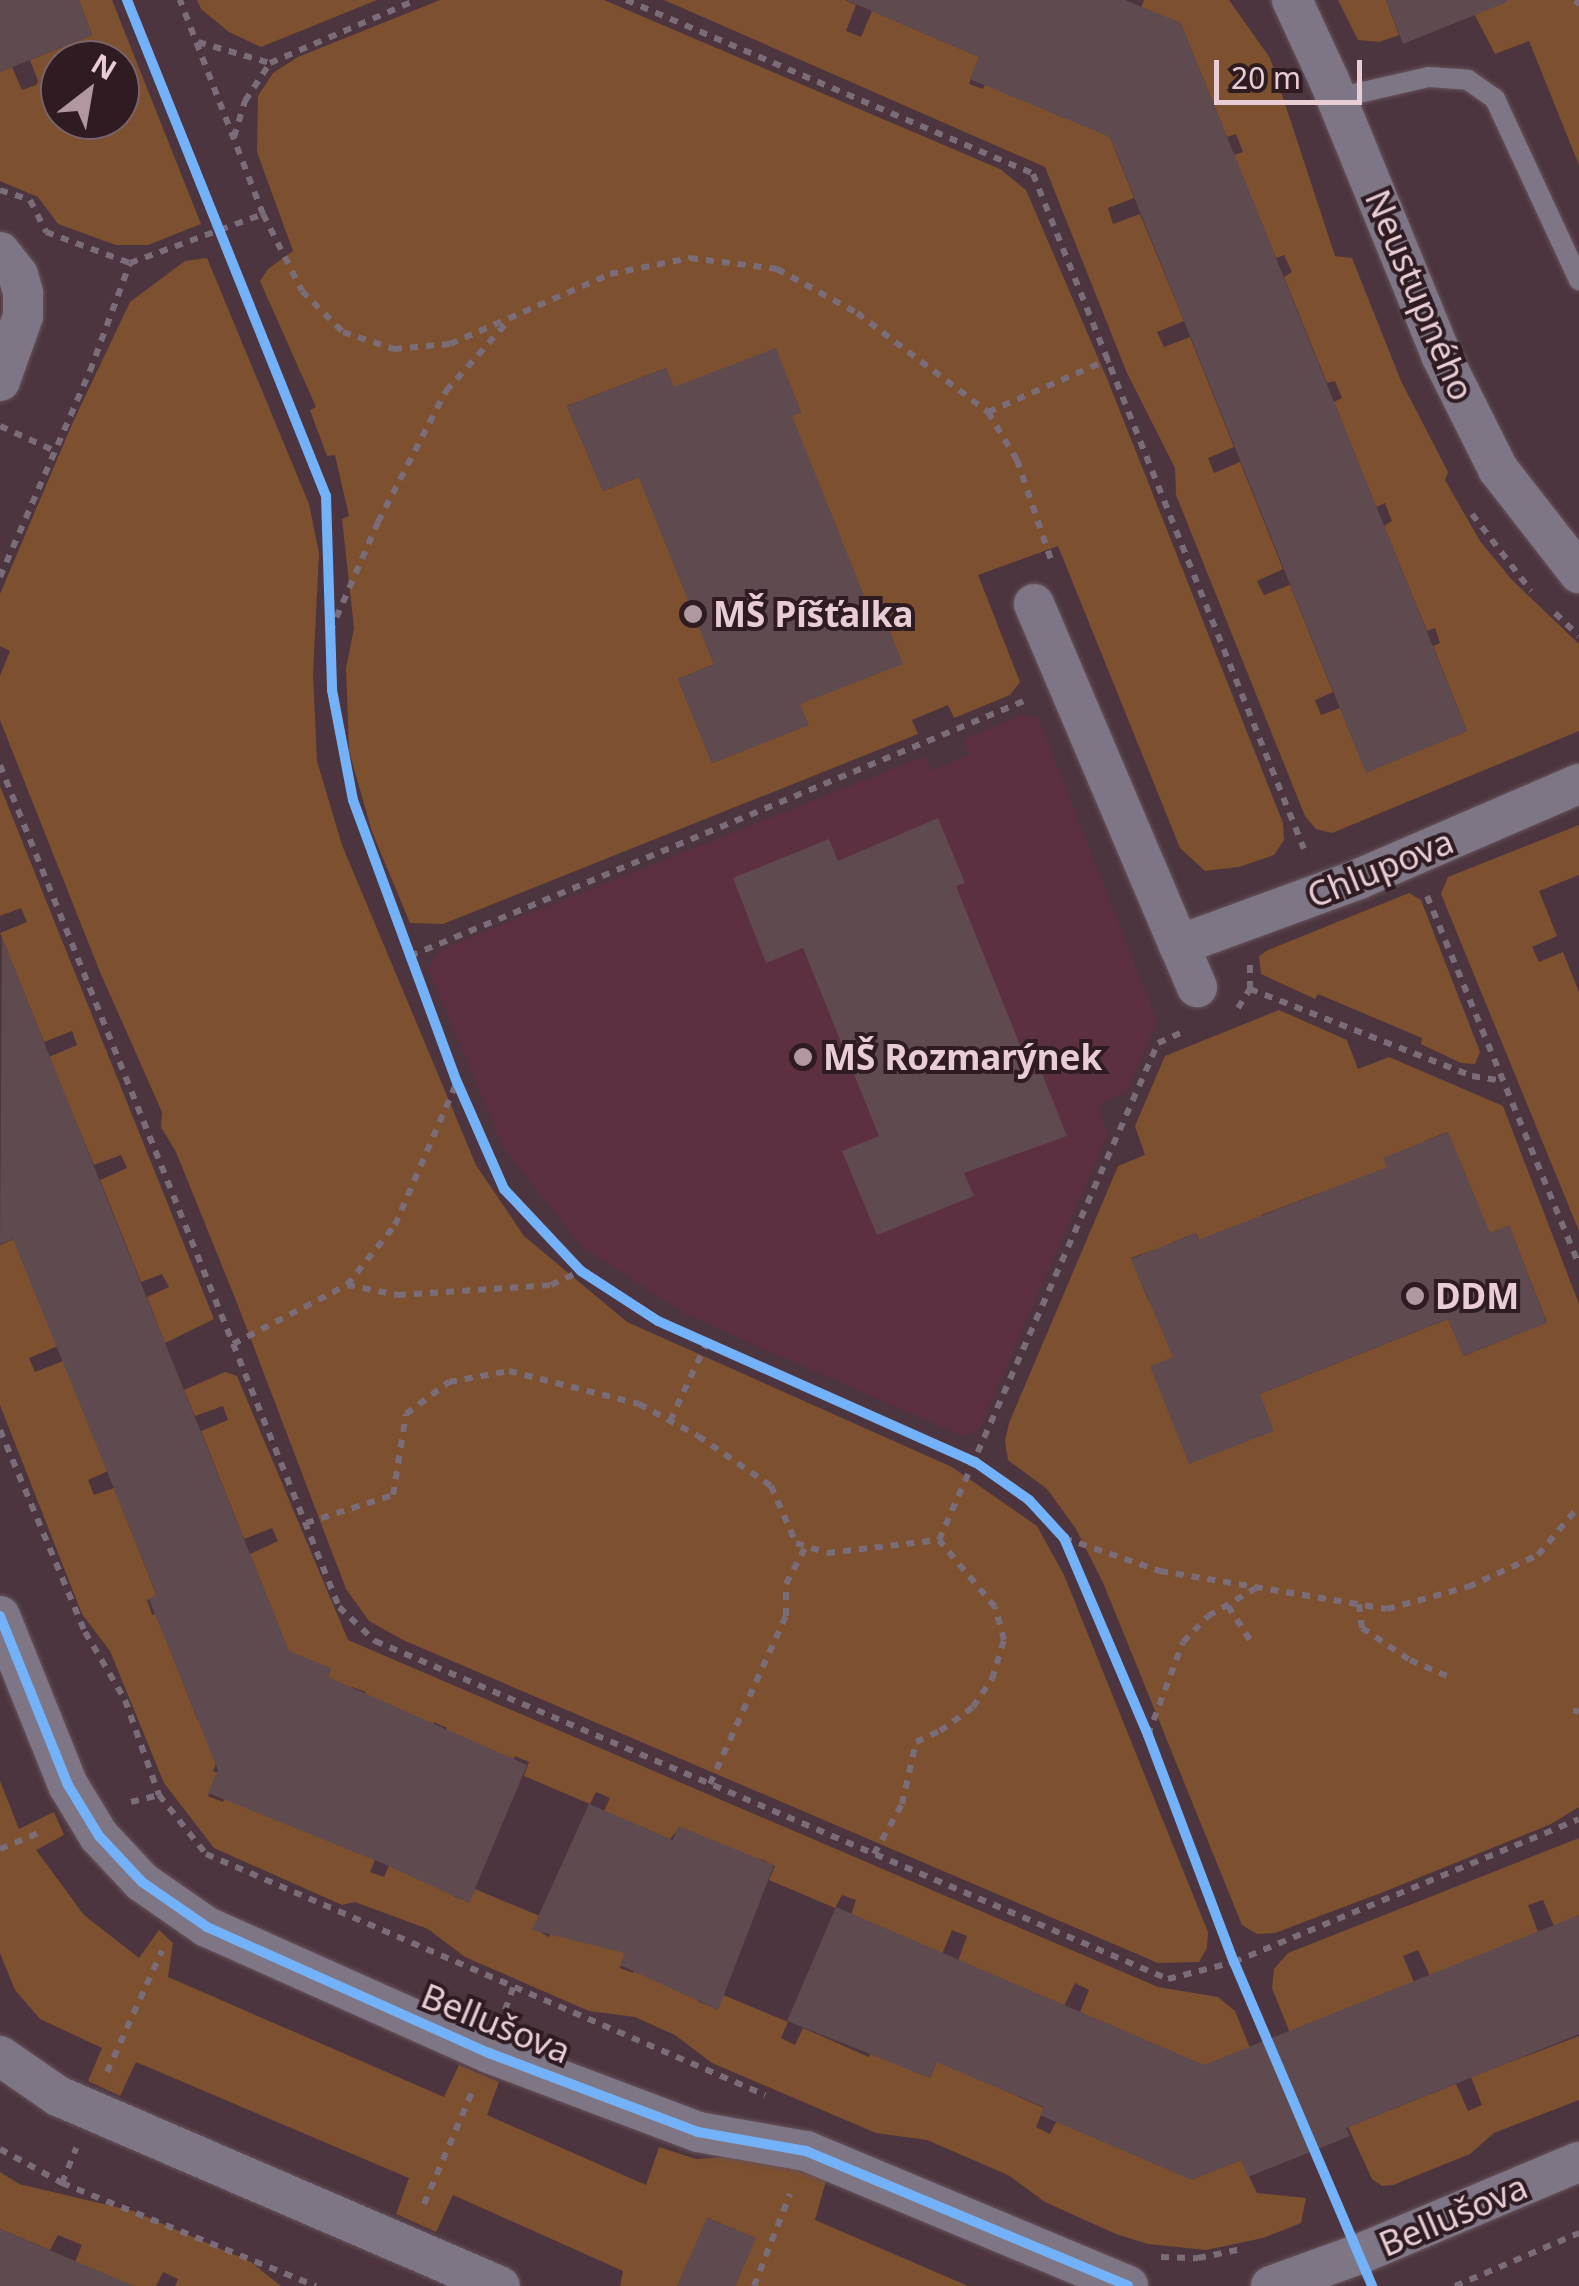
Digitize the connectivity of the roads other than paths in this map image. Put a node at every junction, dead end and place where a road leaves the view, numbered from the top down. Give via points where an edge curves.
1 (1292, 0) edge
2 (1337, 98) junction
3 (0, 252) edge
4 (1579, 280) edge
5 (0, 380) edge
6 (1579, 573) edge
7 (1046, 591) road end
8 (1579, 784) edge
9 (1179, 945) junction
10 (1197, 987) dead end
11 (0, 1616) edge
12 (0, 2056) edge
13 (1579, 2162) edge
14 (1137, 2268) edge
15 (500, 2286) edge
16 (1270, 2286) edge

1 - 2 street, Neustupného
2 - 4 lane via 1429,77 1468,80 1495,99
2 - 6 street, Neustupného via 1441,355 1498,470
3 - 5 street via 18,275 23,316
7 - 9 street
8 - 9 street, Chlupova via 1359,879
9 - 10 street
11 - 14 street, Bellušova via 68,1785 98,1836 180,1911 489,2053 698,2132 806,2151
12 - 15 street via 58,2096
13 - 16 street, Bellušova

